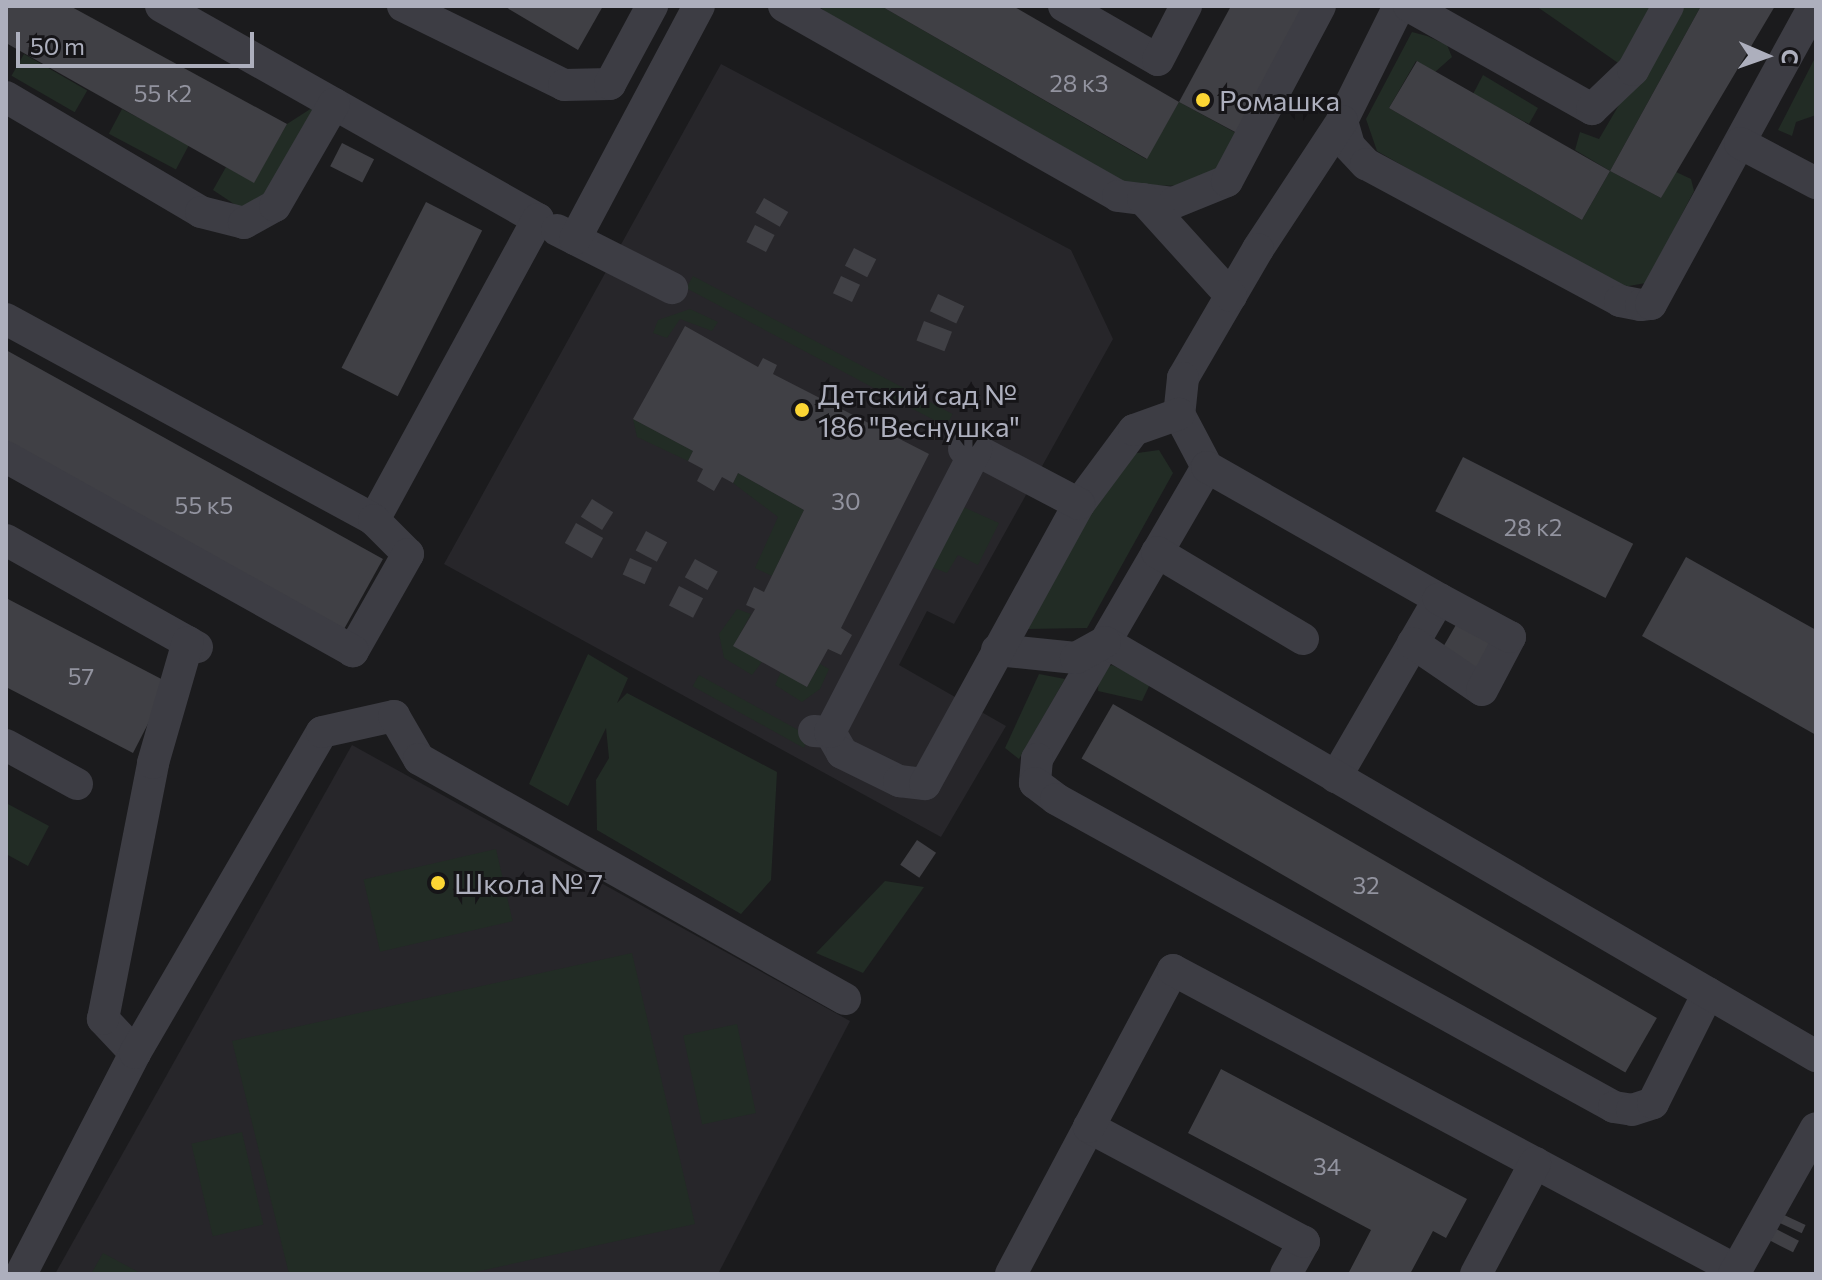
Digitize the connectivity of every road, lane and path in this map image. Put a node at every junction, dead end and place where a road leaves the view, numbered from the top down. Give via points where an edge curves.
1 (161, 6) edge
2 (403, 6) edge
3 (652, 6) edge
4 (699, 6) edge
5 (784, 6) edge
6 (1064, 6) edge
7 (1186, 6) edge
8 (1320, 6) edge
9 (1399, 6) edge
10 (1409, 6) edge
11 (1668, 6) edge
12 (1814, 6) edge
13 (6, 97) edge
14 (334, 104) junction
15 (1342, 121) junction
16 (1740, 143) junction
17 (1816, 183) edge
18 (1143, 199) junction
19 (538, 219) junction
20 (575, 239) junction
21 (672, 288) dead end
22 (1231, 296) junction
23 (6, 319) edge
24 (1179, 414) junction
25 (6, 457) edge
26 (1207, 467) junction
27 (1079, 504) junction
28 (374, 520) junction
29 (6, 540) edge
30 (1157, 552) junction
31 (1439, 599) junction
32 (1303, 639) dead end
33 (1105, 642) junction
34 (1413, 643) junction
35 (997, 650) junction
36 (6, 745) edge
37 (1336, 777) junction
38 (77, 784) dead end
39 (1708, 993) junction
40 (845, 999) dead end
41 (135, 1053) junction
42 (1816, 1056) edge
43 (1089, 1127) junction
44 (1816, 1128) edge
45 (1535, 1163) junction
46 (1735, 1272) edge
47 (21, 1274) edge
48 (1011, 1274) edge
49 (1286, 1274) edge
50 (1476, 1274) edge

1 - 14 lane
2 - 3 lane via 564,85 610,84
4 - 20 lane
5 - 18 lane via 1118,196
6 - 7 lane via 1158,60
8 - 18 lane via 1227,181 1173,203
9 - 15 lane
10 - 11 lane via 1592,109 1633,70
12 - 16 lane
13 - 14 lane via 201,212 244,223 275,206
14 - 19 lane
15 - 16 lane via 1349,146 1366,164 1633,305 1651,304
15 - 22 lane
16 - 17 lane
18 - 22 lane
19 - 20 lane
19 - 28 lane
20 - 21 lane
22 - 24 lane via 1183,378
23 - 28 lane
24 - 26 lane
24 - 27 lane via 1134,430
25 - 28 lane via 353,651 408,554
26 - 30 lane
26 - 31 lane
27 - 35 lane
27 - 35 lane via 970,449 822,732 842,753 899,781 925,784
29 - 41 lane via 193,645 153,763 103,1019
30 - 32 lane
30 - 33 lane
31 - 34 lane
31 - 34 lane via 1510,637 1482,690
33 - 35 lane via 1076,658
33 - 37 lane
33 - 39 lane via 1037,759 1035,783 1056,799 1614,1107 1632,1110 1653,1103
34 - 37 lane
36 - 38 lane
37 - 39 lane
39 - 42 lane
40 - 41 lane via 419,759 394,716 322,732
41 - 47 lane
43 - 45 lane via 1173,970
43 - 48 lane
43 - 49 lane via 1304,1242
44 - 46 lane
45 - 46 lane
45 - 50 lane

